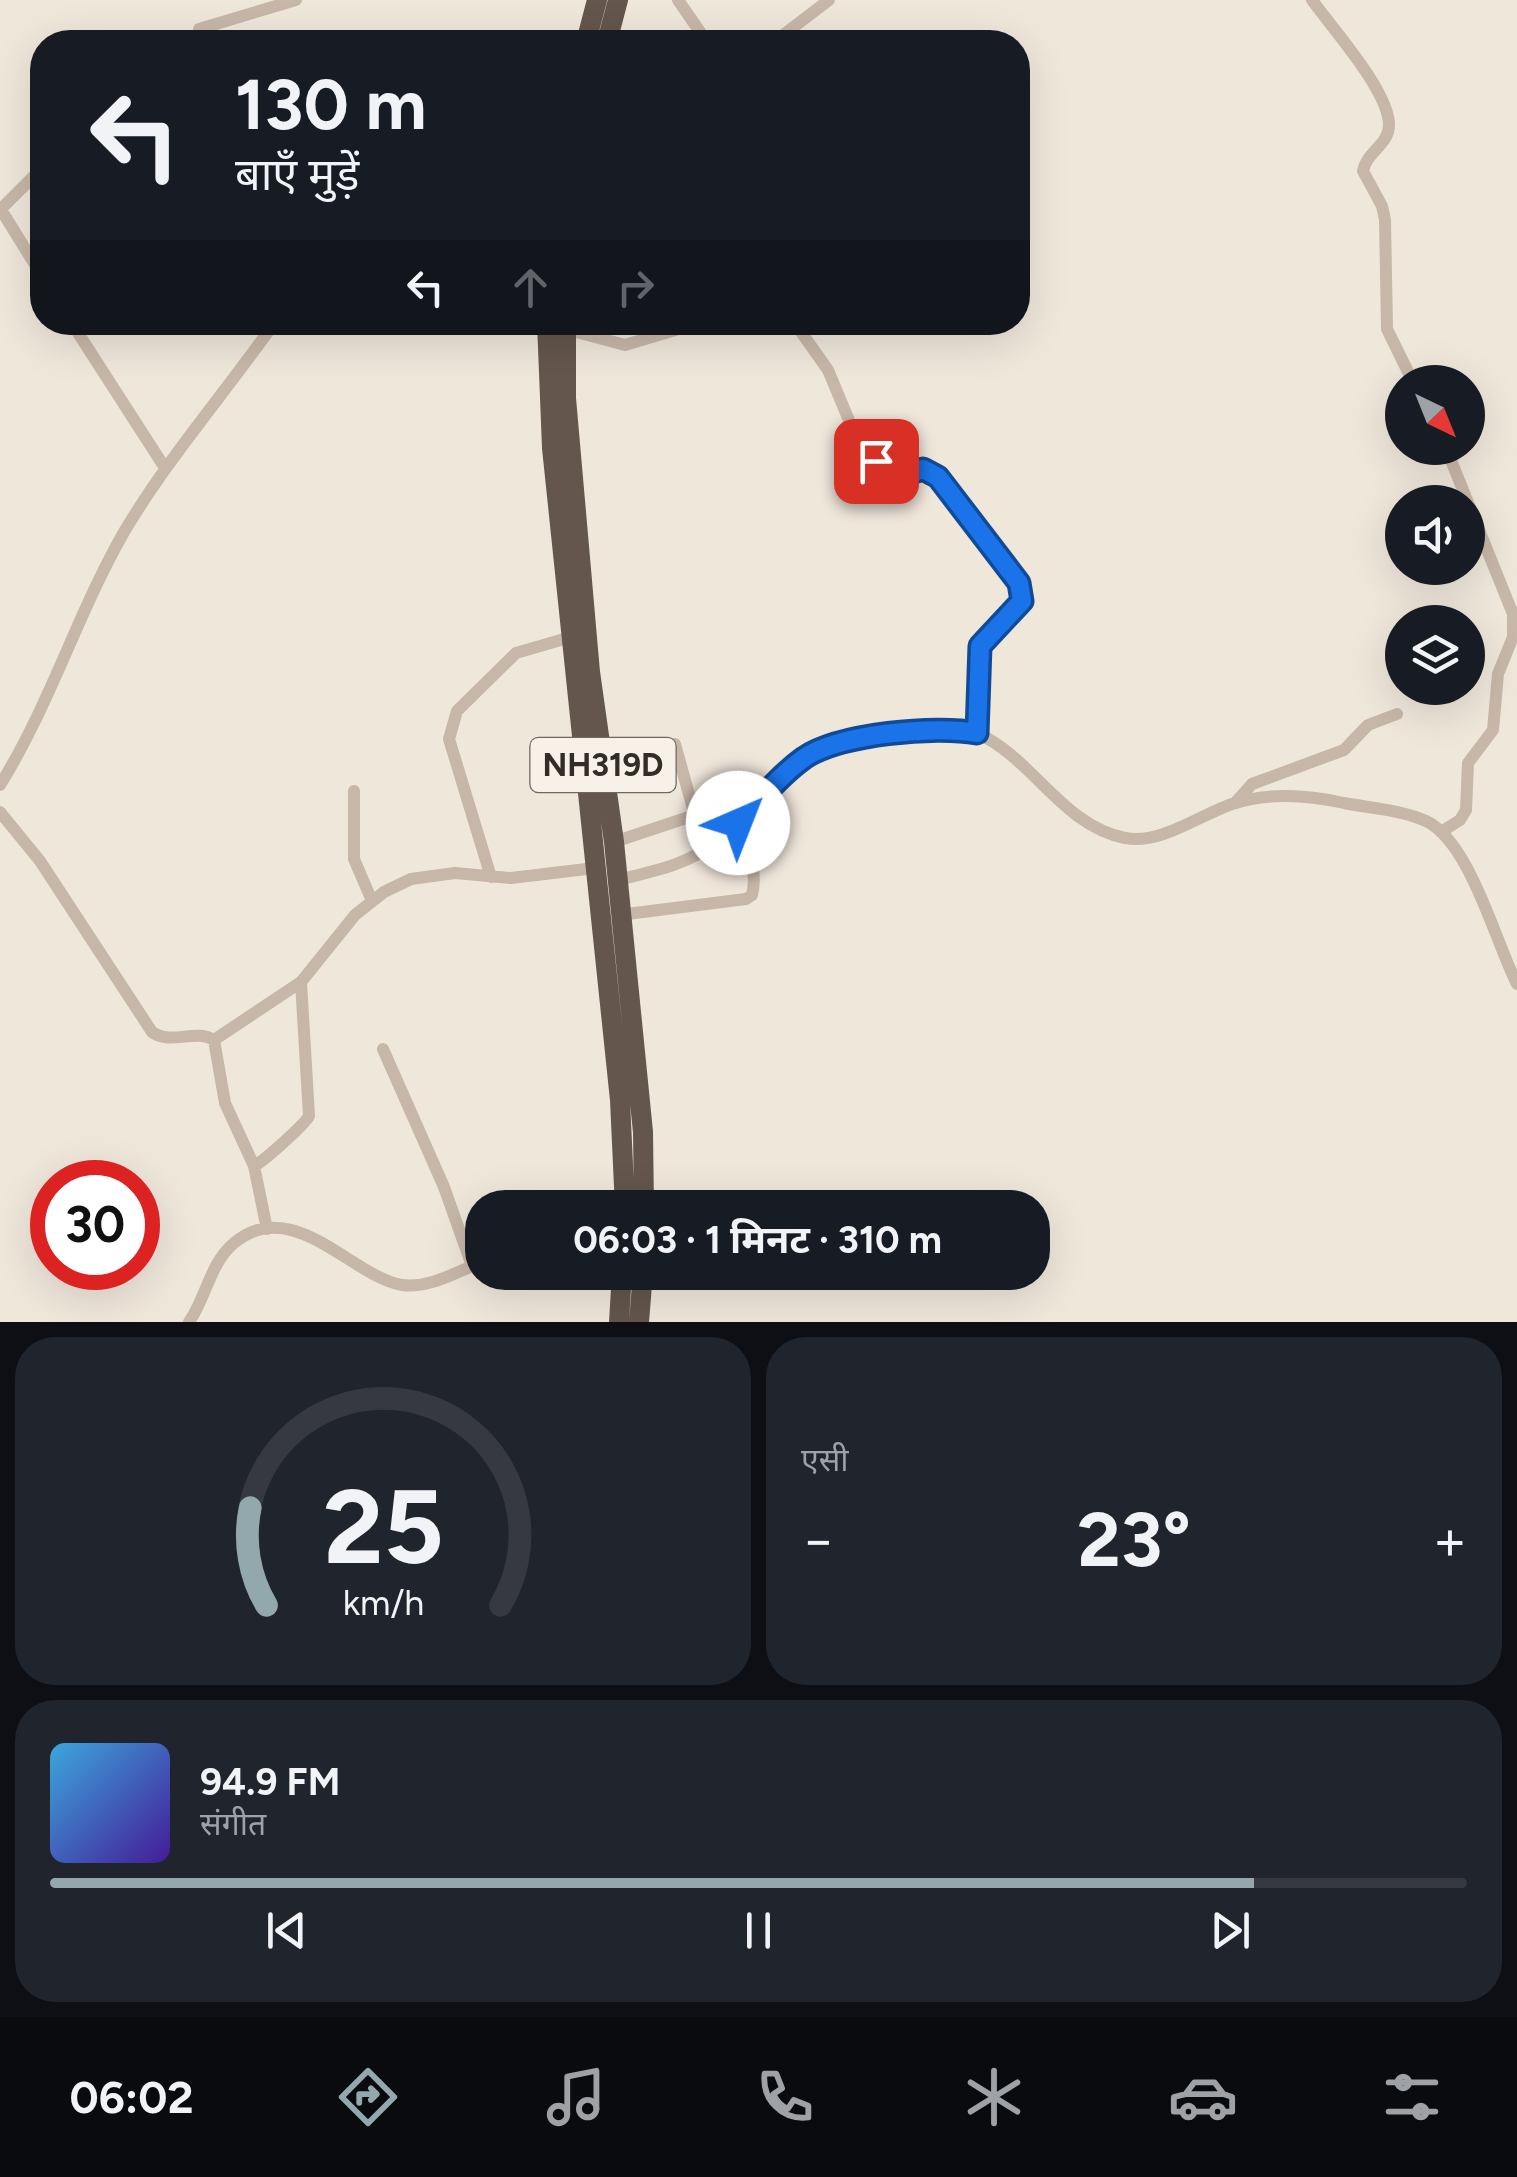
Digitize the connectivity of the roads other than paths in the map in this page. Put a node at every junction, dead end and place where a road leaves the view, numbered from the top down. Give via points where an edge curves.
1 (296, 0) edge
2 (597, 0) edge
3 (618, 0) edge
4 (678, 0) edge
5 (829, 0) edge
6 (1312, 0) edge
7 (199, 29) dead end
8 (589, 30) edge
9 (610, 30) edge
10 (699, 30) edge
11 (790, 30) edge
12 (30, 180) edge
13 (0, 209) edge
14 (30, 257) edge
15 (79, 335) edge
16 (265, 335) edge
17 (558, 335) edge
18 (560, 335) edge
19 (592, 335) edge
20 (658, 335) edge
21 (803, 335) edge
22 (1405, 365) edge
23 (1453, 465) edge
24 (166, 468) junction
25 (570, 637) junction
26 (1397, 714) dead end
27 (977, 733) junction
28 (675, 744) dead end
29 (0, 785) edge
30 (354, 791) dead end
31 (1235, 803) junction
32 (0, 812) edge
33 (694, 816) junction
34 (738, 823) junction
35 (1441, 832) junction
36 (614, 842) junction
37 (595, 868) junction
38 (491, 877) junction
39 (617, 880) junction
40 (372, 901) junction
41 (619, 915) junction
42 (300, 982) junction
43 (1517, 984) edge
44 (214, 1040) junction
45 (383, 1049) dead end
46 (254, 1166) junction
47 (623, 1190) edge
48 (644, 1190) edge
49 (267, 1229) junction
50 (465, 1236) edge
51 (465, 1269) edge
52 (621, 1290) edge
53 (641, 1290) edge
54 (188, 1322) edge
55 (619, 1322) edge
56 (639, 1322) edge

1 - 7 street
2 - 8 highway
3 - 9 highway
4 - 10 street
5 - 11 street
6 - 22 street via 1388,116 1386,139 1364,171 1385,220 1387,330
12 - 13 street
13 - 14 street
15 - 24 street
16 - 24 street
17 - 25 highway, NH319D via 552,448
18 - 36 highway, NH319D via 590,672
19 - 20 street via 625,345
21 - 27 street via 886,478 923,469 938,477 1019,583 1022,601 980,646
23 - 35 street via 1513,626 1498,674 1492,730 1468,763 1466,810
24 - 29 street via 122,536 50,695
25 - 37 highway, NH319D
25 - 38 street via 516,653 451,721 449,738
26 - 31 street via 1368,726 1344,750 1252,784
27 - 31 street via 1104,833 1130,840 1156,836
27 - 34 street via 952,728 834,744 805,757
28 - 33 street
30 - 40 street via 354,859
31 - 35 street via 1324,798 1425,820
32 - 44 street via 40,861 152,1032
33 - 34 street via 708,810 718,794
33 - 36 street
34 - 39 street via 686,861
34 - 41 street via 752,895
35 - 43 street via 1458,854
36 - 39 highway, NH319D
37 - 38 street
37 - 47 highway, NH319D
38 - 40 street via 411,879
39 - 41 highway, NH319D
40 - 42 street
41 - 48 highway, NH319D
42 - 44 street
42 - 46 street via 310,1116
44 - 46 street via 225,1103
45 - 50 street
46 - 49 street
49 - 51 street via 322,1241 405,1286
49 - 54 street via 233,1244
52 - 55 highway
53 - 56 highway

